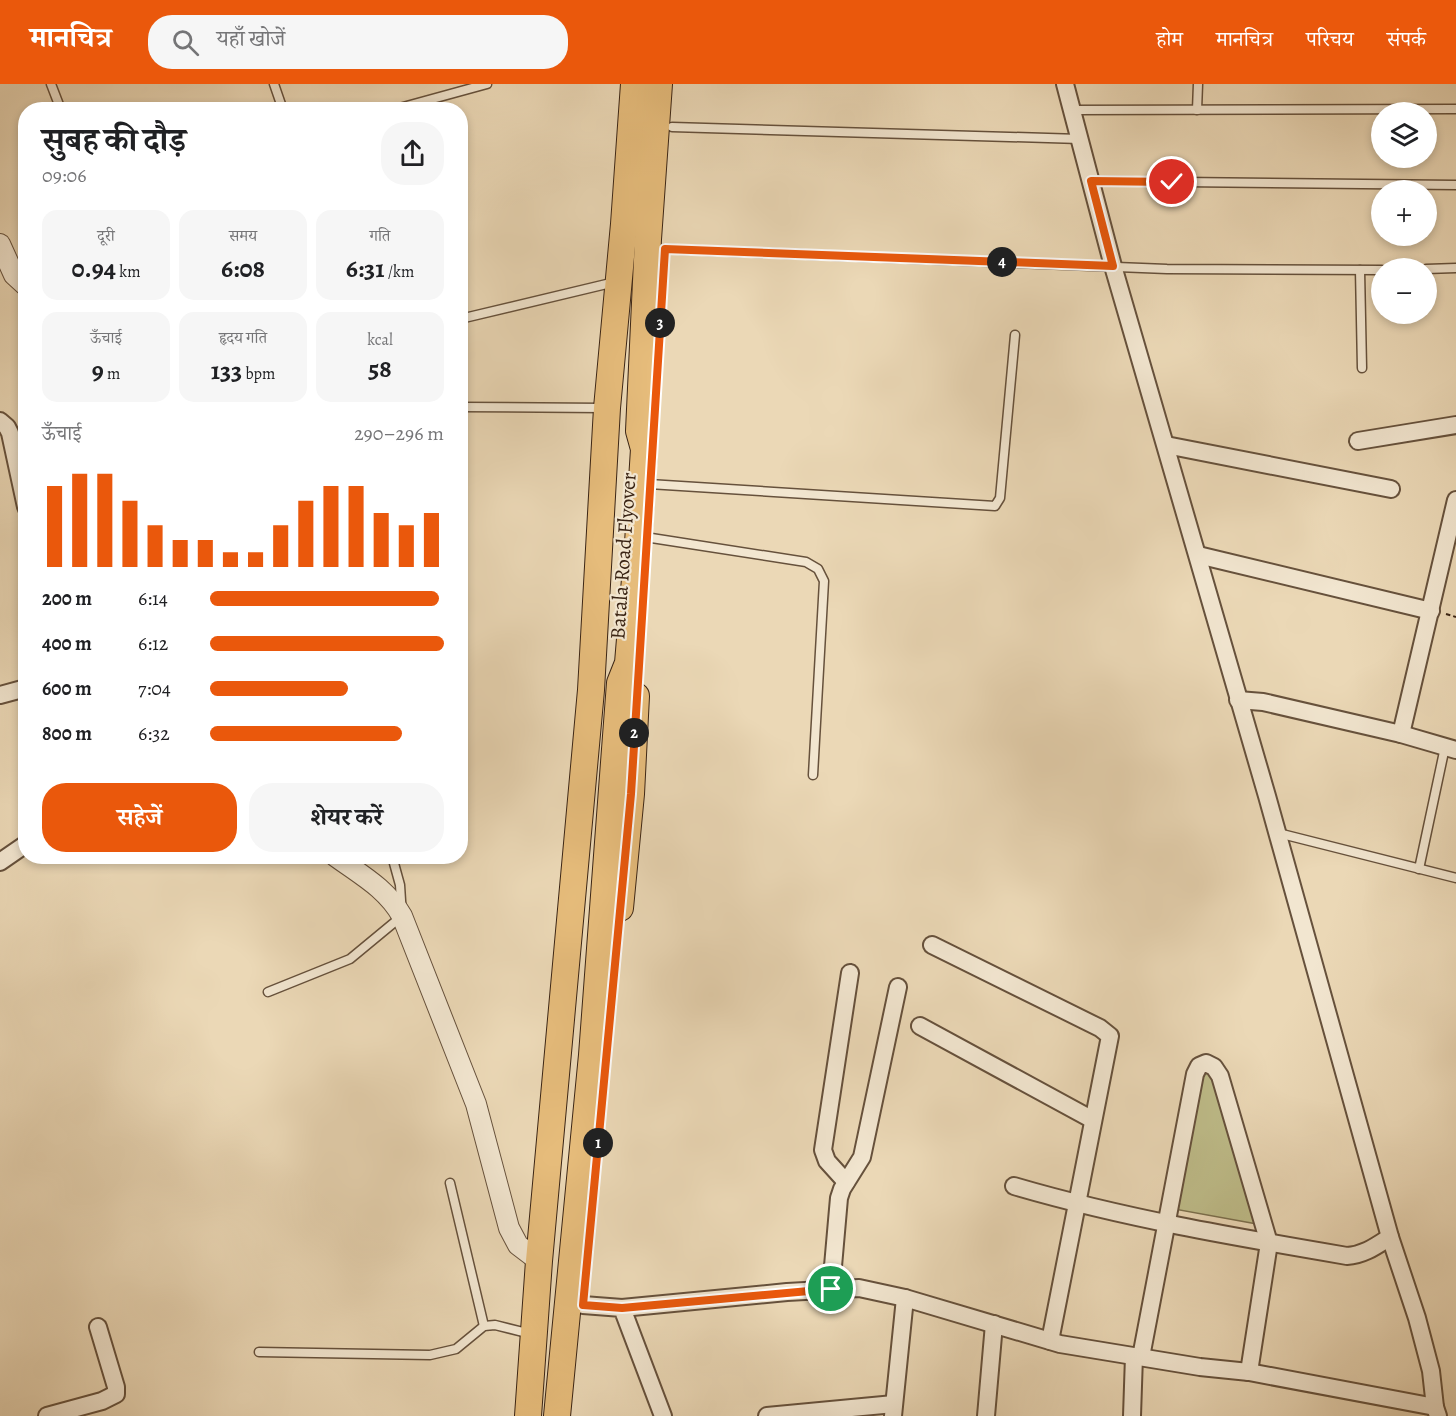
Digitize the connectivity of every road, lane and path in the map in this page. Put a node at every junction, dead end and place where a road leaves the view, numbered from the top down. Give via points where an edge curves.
1 (51, 84) edge
2 (274, 84) edge
3 (487, 84) edge
4 (634, 84) edge
5 (659, 84) edge
6 (676, 84) edge
7 (1065, 84) edge
8 (1198, 84) edge
9 (58, 102) edge
10 (280, 102) edge
11 (421, 102) edge
12 (1072, 110) junction
13 (1197, 110) junction
14 (1456, 110) edge
15 (672, 127) junction
16 (1080, 139) junction
17 (1091, 181) junction
18 (1456, 185) edge
19 (0, 244) edge
20 (665, 249) junction
21 (1113, 266) junction
22 (1437, 268) edge
23 (1456, 268) edge
24 (1360, 270) junction
25 (1371, 270) edge
26 (18, 279) edge
27 (619, 281) junction
28 (468, 317) edge
29 (1015, 335) dead end
30 (1362, 368) dead end
31 (468, 407) edge
32 (607, 408) junction
33 (0, 421) edge
34 (1456, 425) edge
35 (1358, 441) dead end
36 (1166, 445) junction
37 (18, 446) edge
38 (649, 484) junction
39 (1391, 489) dead end
40 (1456, 500) edge
41 (645, 537) junction
42 (1198, 555) junction
43 (1431, 611) junction
44 (18, 690) edge
45 (0, 695) edge
46 (1238, 700) junction
47 (1401, 734) junction
48 (1451, 748) edge
49 (813, 775) dead end
50 (1278, 833) junction
51 (18, 848) edge
52 (1, 856) edge
53 (347, 864) edge
54 (394, 864) edge
55 (1419, 869) junction
56 (1456, 878) edge
57 (402, 916) junction
58 (932, 945) dead end
59 (850, 973) dead end
60 (898, 987) dead end
61 (268, 992) dead end
62 (920, 1026) dead end
63 (1093, 1120) junction
64 (846, 1182) junction
65 (450, 1183) dead end
66 (1014, 1186) dead end
67 (1077, 1204) junction
68 (1166, 1225) junction
69 (1390, 1237) junction
70 (1269, 1243) junction
71 (539, 1261) junction
72 (831, 1289) junction
73 (905, 1298) junction
74 (583, 1305) junction
75 (622, 1308) junction
76 (994, 1324) junction
77 (98, 1326) dead end
78 (484, 1326) junction
79 (534, 1335) junction
80 (1050, 1341) junction
81 (259, 1352) dead end
82 (1137, 1356) junction
83 (1249, 1372) junction
84 (894, 1410) edge
85 (1436, 1411) edge
86 (47, 1416) edge
87 (528, 1416) edge
88 (557, 1416) edge
89 (571, 1416) edge
90 (663, 1416) edge
91 (770, 1416) edge
92 (986, 1416) edge
93 (1132, 1416) edge

1 - 9 lane
2 - 10 lane
3 - 11 lane
4 - 27 main road
5 - 88 main road, Batala Road Flyover via 639,430 630,451 615,664 620,683 592,1054
6 - 15 main road
7 - 12 street
8 - 13 lane
12 - 13 lane
12 - 16 street
13 - 14 lane
15 - 16 lane
15 - 20 main road
16 - 17 street
17 - 18 lane
17 - 21 street
19 - 26 street
20 - 21 lane
20 - 38 main road
21 - 24 lane
21 - 36 street
22 - 23 lane
24 - 25 lane
24 - 30 lane
27 - 28 lane
27 - 32 main road
29 - 38 lane via 1000,498 995,506
31 - 32 lane
32 - 71 main road via 591,690
33 - 37 street
34 - 35 street
36 - 39 street
36 - 42 street
38 - 41 main road
40 - 43 street
41 - 49 lane via 806,562 822,574
41 - 74 main road via 631,794
42 - 43 street
42 - 46 street
43 - 47 street
44 - 45 street
46 - 47 street via 1263,702
46 - 50 street
47 - 48 street
48 - 55 lane
50 - 55 lane
50 - 69 street
51 - 52 street
53 - 57 street via 380,887
54 - 57 lane
55 - 56 lane
57 - 61 lane via 351,959
57 - 71 street via 476,1104 509,1228 518,1245
58 - 63 street via 1110,1036
59 - 64 street via 823,1150 827,1161
60 - 64 street via 862,1157
62 - 63 street
63 - 67 street
64 - 72 street via 839,1198
65 - 78 lane
66 - 67 street
67 - 68 street
67 - 80 street
68 - 70 street
68 - 70 street via 1195,1074 1206,1063 1220,1076
68 - 82 street
69 - 70 street via 1357,1256
69 - 85 street via 1424,1344
70 - 83 street
71 - 79 main road
72 - 73 street via 859,1288
72 - 75 street
73 - 76 street
73 - 84 street
74 - 75 street
74 - 89 main road
75 - 90 street
76 - 80 street
76 - 92 street
77 - 86 street via 116,1394
78 - 79 lane
78 - 81 lane via 456,1349 430,1355
79 - 87 main road
80 - 82 street
82 - 83 street
82 - 93 street
83 - 85 street
84 - 91 street

